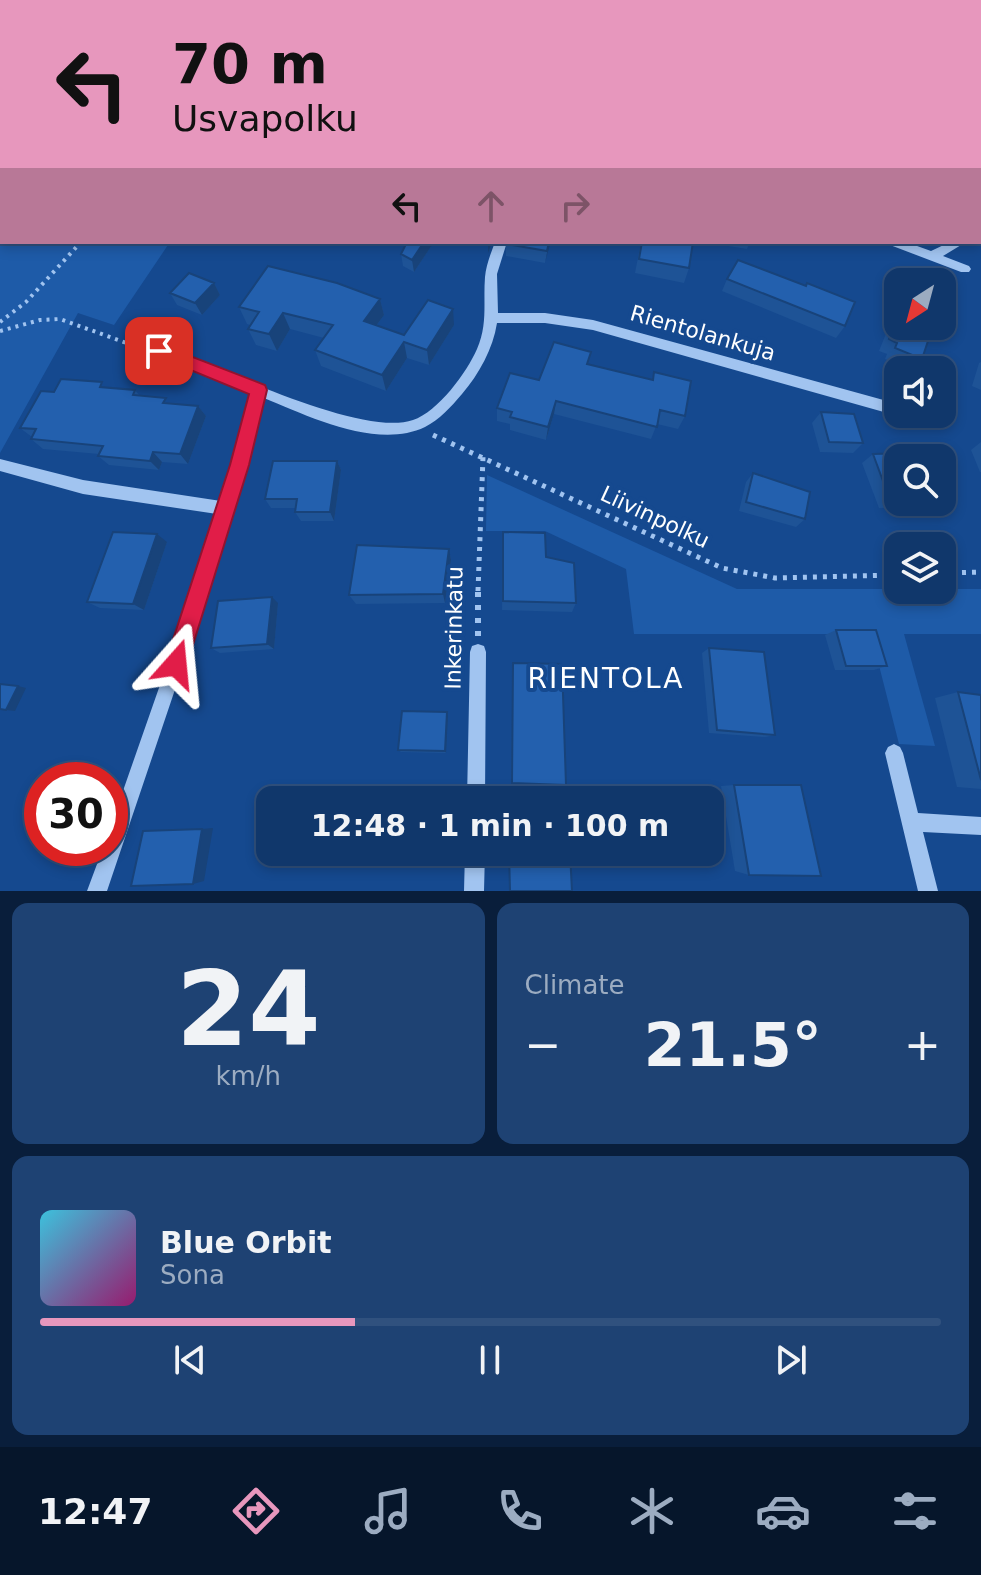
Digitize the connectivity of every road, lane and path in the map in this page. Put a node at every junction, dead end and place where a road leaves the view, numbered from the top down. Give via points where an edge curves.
1 (79, 244) edge
2 (500, 244) edge
3 (899, 244) edge
4 (956, 244) edge
5 (932, 256) junction
6 (965, 269) dead end
7 (492, 318) junction
8 (0, 322) edge
9 (0, 331) edge
10 (159, 351) joint
11 (259, 390) junction
12 (884, 406) edge
13 (413, 426) junction
14 (483, 457) junction
15 (2, 465) dead end
16 (225, 508) junction
17 (981, 572) edge
18 (956, 573) edge
19 (884, 575) edge
20 (478, 652) joint
21 (894, 753) dead end
22 (476, 786) edge
23 (912, 822) junction
24 (981, 826) edge
25 (475, 866) edge
26 (97, 891) edge
27 (474, 891) edge
28 (928, 891) edge

1 - 8 path via 26,302
2 - 7 street via 491,274
3 - 5 street
4 - 5 street
5 - 6 street
7 - 12 street, Rientolankuja via 593,325
7 - 13 street via 469,376 445,404
9 - 10 path via 37,320 64,320 127,346
10 - 11 street
11 - 13 street via 356,423
11 - 16 street
13 - 14 path, Liivinpolku
14 - 19 path, Liivinpolku via 722,568 775,578
14 - 20 path, Inkerinkatu
15 - 16 street via 83,487
16 - 26 street
17 - 18 path
20 - 22 street, Inkerinkatu
21 - 23 street
23 - 24 street
23 - 28 street
25 - 27 street

